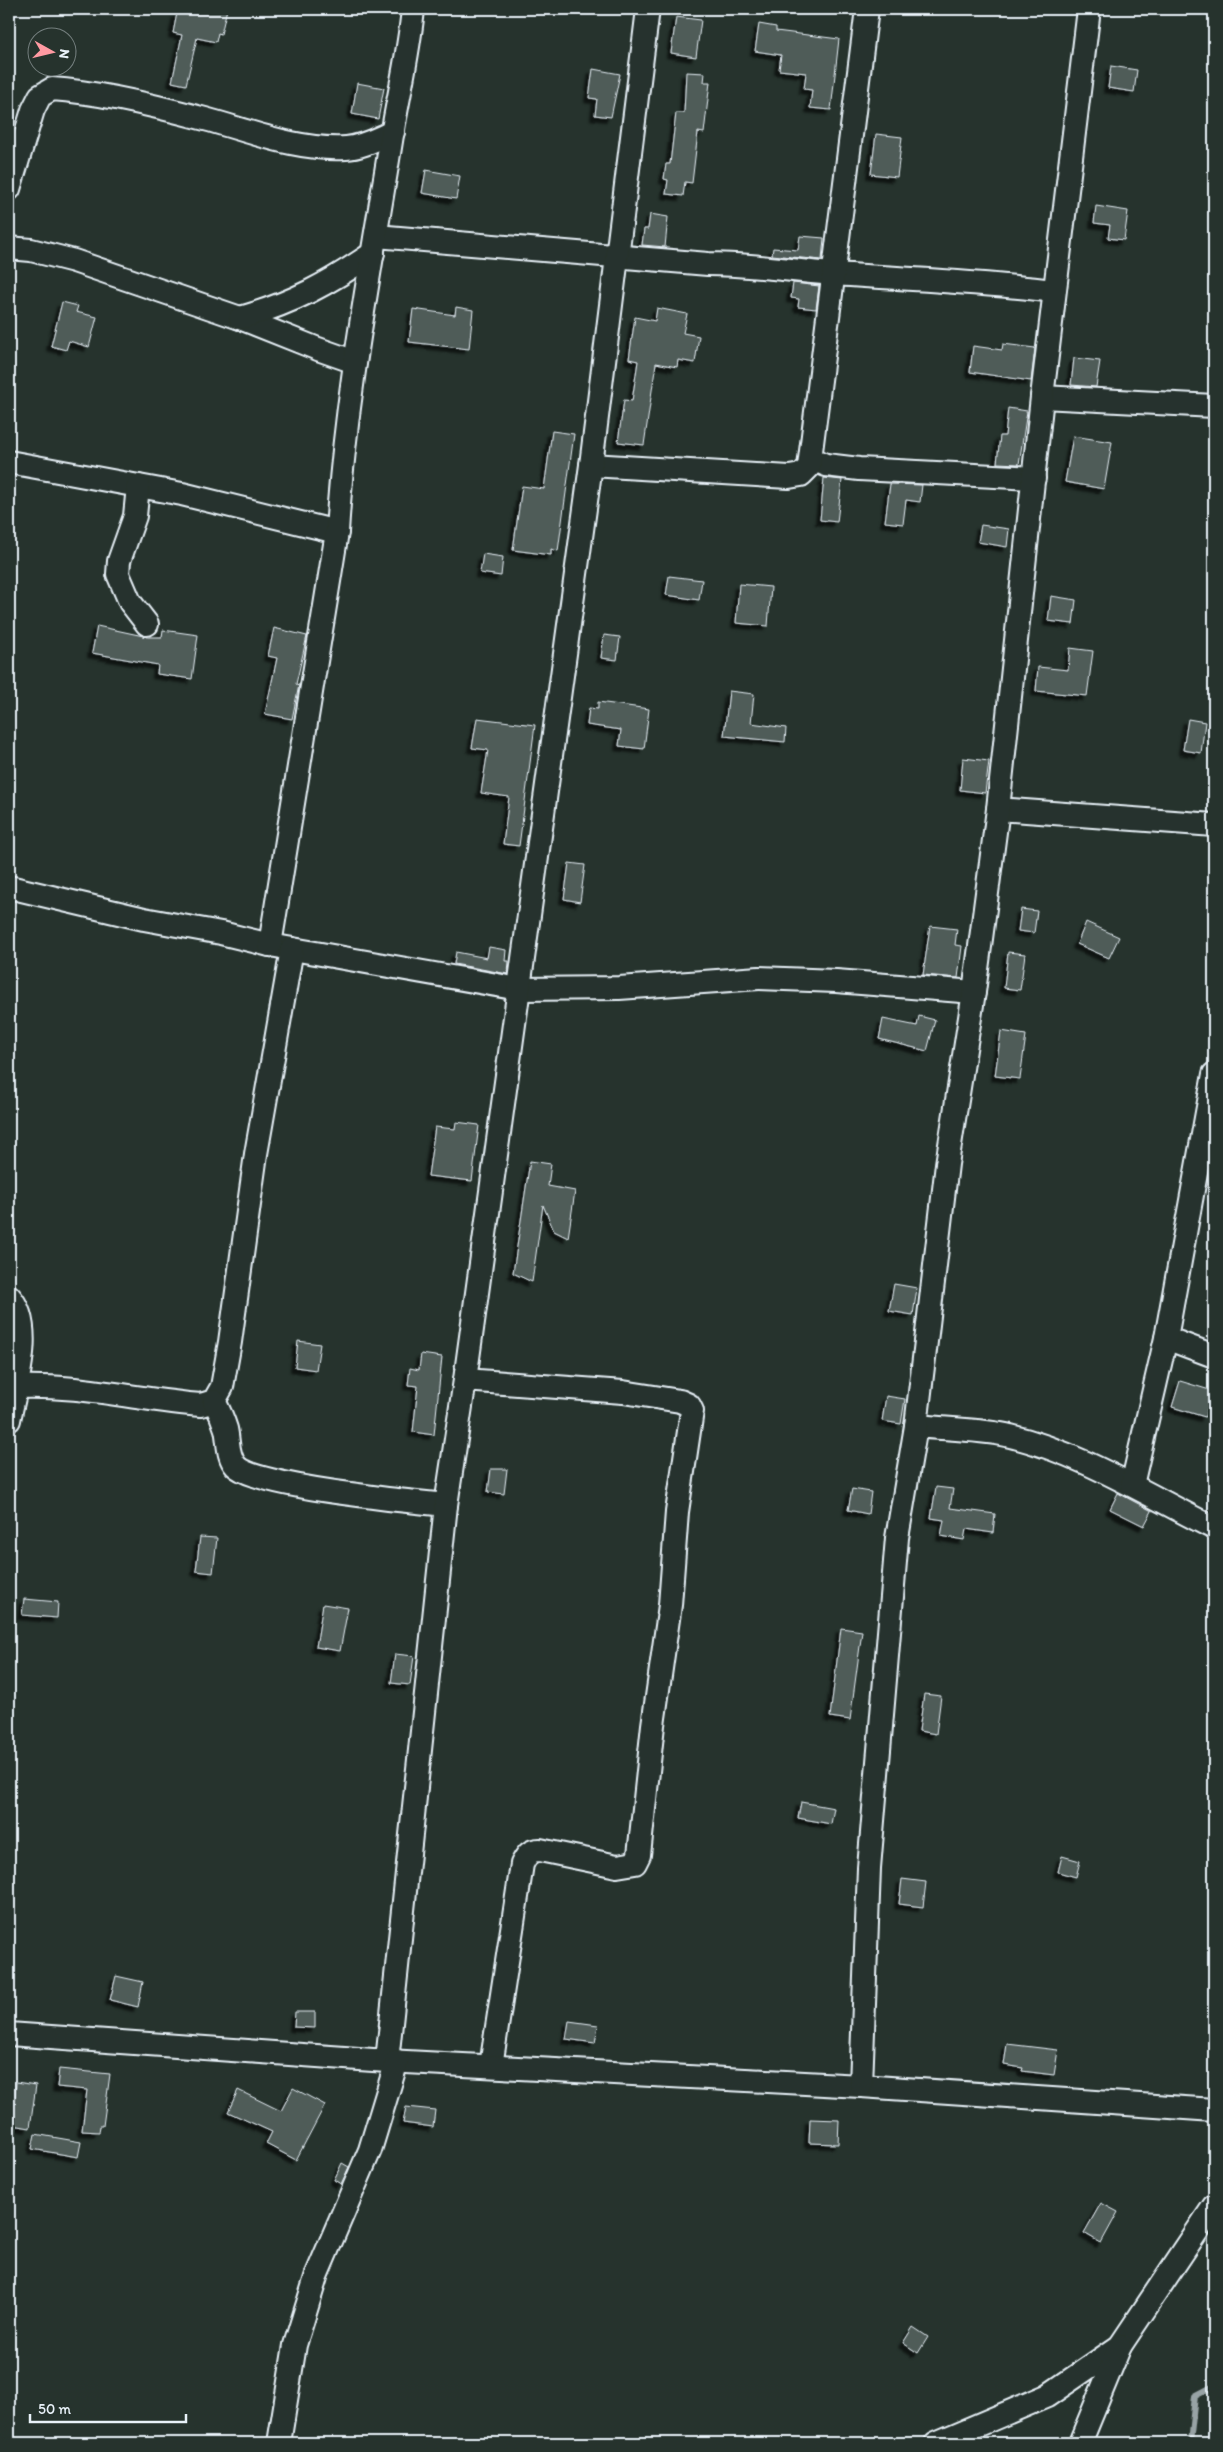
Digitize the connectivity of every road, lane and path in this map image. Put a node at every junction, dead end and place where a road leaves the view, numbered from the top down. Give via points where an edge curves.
1 (414, 9) edge
2 (648, 9) edge
3 (867, 9) edge
4 (1089, 9) edge
5 (393, 132) junction
6 (9, 190) edge
7 (374, 245) junction
8 (9, 248) edge
9 (616, 256) junction
10 (833, 274) junction
11 (1054, 291) junction
12 (240, 318) junction
13 (355, 362) junction
14 (1042, 397) junction
15 (1214, 406) edge
16 (812, 459) junction
17 (9, 462) edge
18 (591, 465) junction
19 (1034, 478) junction
20 (138, 486) junction
21 (337, 532) junction
22 (147, 624) dead end
23 (998, 809) junction
24 (1214, 825) edge
25 (9, 887) edge
26 (281, 947) junction
27 (519, 989) junction
28 (974, 992) junction
29 (1214, 1074) edge
30 (9, 1296) edge
31 (1166, 1338) junction
32 (1214, 1356) edge
33 (465, 1380) junction
34 (15, 1388) junction
35 (214, 1401) junction
36 (9, 1420) edge
37 (916, 1426) junction
38 (1132, 1485) junction
39 (446, 1505) junction
40 (1214, 1528) edge
41 (9, 2034) edge
42 (392, 2061) junction
43 (491, 2066) junction
44 (861, 2086) junction
45 (1214, 2110) edge
46 (1214, 2206) edge
47 (1120, 2346) junction
48 (279, 2443) edge
49 (936, 2443) edge
50 (1080, 2443) edge

1 - 5 street
2 - 9 street
3 - 10 street
4 - 11 street
5 - 6 street via 347,148 325,147 262,136 157,108 52,89 40,96 33,110
5 - 7 street
7 - 9 street
7 - 12 street via 322,286
7 - 13 street
8 - 12 street via 74,261
9 - 10 street
9 - 18 street
10 - 11 street
10 - 16 street
11 - 14 street
12 - 13 street
13 - 21 street
14 - 15 street
14 - 19 street
16 - 18 street via 801,475 789,477
16 - 19 street via 868,470
17 - 20 street
18 - 27 street
19 - 23 street
20 - 21 street
20 - 22 street via 135,516 118,574 130,602
21 - 26 street
23 - 24 street
23 - 28 street
25 - 26 street
26 - 27 street
26 - 35 street via 230,1342 222,1387
27 - 28 street via 619,988 759,978
27 - 33 street
28 - 37 street via 947,1164
29 - 31 street
30 - 34 street via 22,1320 22,1347
31 - 32 street
31 - 38 street
33 - 39 street
33 - 43 street via 623,1392 680,1401 692,1411 677,1512 670,1605 639,1855 635,1863 617,1866 540,1850 528,1853 522,1864
34 - 35 street via 70,1388 201,1406
34 - 36 street
35 - 39 street via 226,1430 230,1456 236,1467 251,1474 297,1486
37 - 38 street via 1005,1435 1033,1442
37 - 44 street via 897,1538 869,1868
38 - 40 street
39 - 42 street
41 - 42 street
42 - 43 street
42 - 48 street via 370,2150 318,2274 295,2345
43 - 44 street
44 - 45 street
46 - 47 street
47 - 49 street via 1047,2396
47 - 50 street

